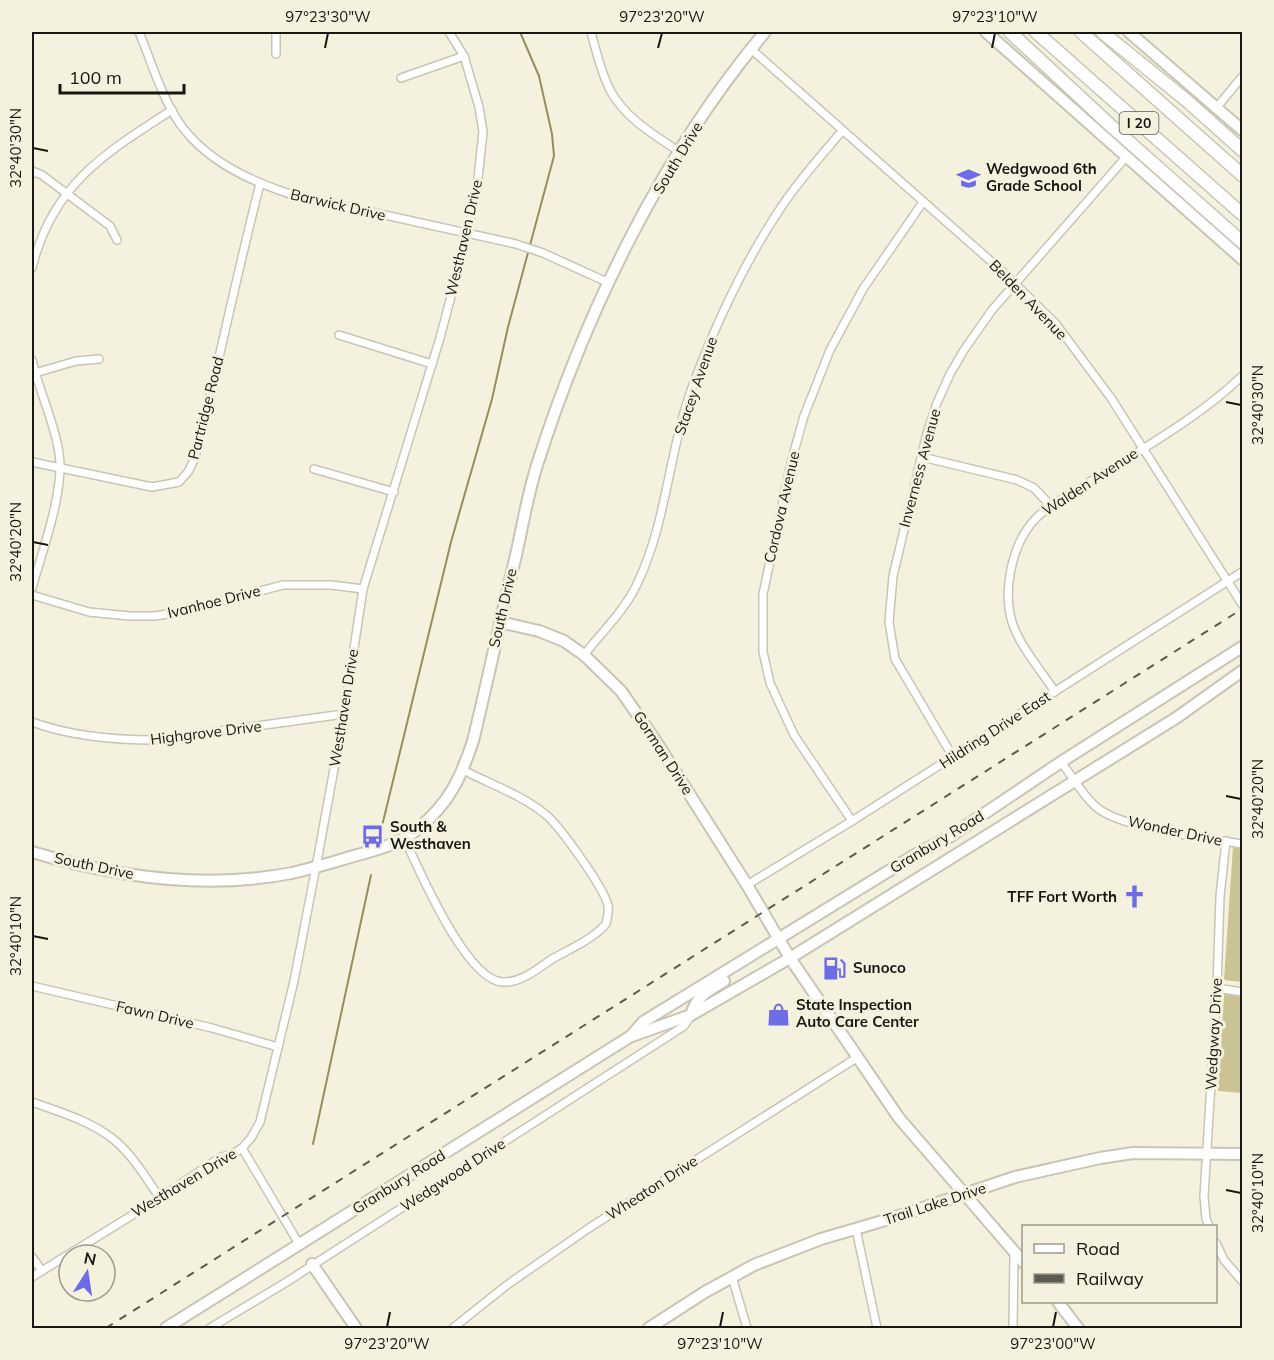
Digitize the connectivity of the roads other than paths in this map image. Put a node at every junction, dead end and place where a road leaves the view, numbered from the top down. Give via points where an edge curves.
1 (139, 32) edge
2 (276, 32) edge
3 (449, 32) edge
4 (591, 32) edge
5 (765, 32) edge
6 (986, 32) edge
7 (1010, 32) edge
8 (1036, 32) edge
9 (1081, 32) edge
10 (1102, 32) edge
11 (1129, 32) edge
12 (751, 49) junction
13 (276, 54) dead end
14 (464, 56) junction
15 (1242, 77) edge
16 (401, 78) dead end
17 (1217, 107) junction
18 (172, 110) junction
19 (1242, 130) edge
20 (842, 131) junction
21 (1242, 150) edge
22 (680, 152) junction
23 (1127, 156) junction
24 (32, 171) edge
25 (1242, 175) edge
26 (260, 184) junction
27 (66, 192) junction
28 (923, 201) junction
29 (1242, 214) edge
30 (468, 232) junction
31 (117, 240) dead end
32 (1242, 242) edge
33 (1242, 259) edge
34 (32, 268) edge
35 (609, 283) junction
36 (1015, 284) junction
37 (339, 335) dead end
38 (99, 359) dead end
39 (32, 360) edge
40 (432, 364) junction
41 (34, 373) junction
42 (1242, 376) edge
43 (1143, 448) junction
44 (922, 457) junction
45 (32, 462) edge
46 (61, 468) junction
47 (314, 469) dead end
48 (394, 492) junction
49 (1051, 506) junction
50 (1242, 572) edge
51 (1228, 581) junction
52 (32, 588) edge
53 (363, 589) junction
54 (32, 595) edge
55 (1242, 604) edge
56 (500, 622) junction
57 (1242, 647) edge
58 (584, 655) junction
59 (1242, 671) edge
60 (1055, 692) junction
61 (344, 714) junction
62 (32, 723) edge
63 (952, 757) junction
64 (1061, 762) junction
65 (463, 770) junction
66 (1075, 780) junction
67 (852, 821) junction
68 (404, 838) junction
69 (1226, 841) junction
70 (1242, 844) edge
71 (32, 852) edge
72 (316, 867) junction
73 (747, 885) junction
74 (777, 939) junction
75 (790, 958) junction
76 (743, 961) junction
77 (32, 986) edge
78 (1217, 988) junction
79 (1242, 992) edge
80 (691, 1015) junction
81 (631, 1036) junction
82 (278, 1047) junction
83 (858, 1057) junction
84 (32, 1102) edge
85 (242, 1148) junction
86 (1207, 1153) junction
87 (1242, 1154) edge
88 (963, 1195) junction
89 (160, 1198) junction
90 (1208, 1225) edge
91 (856, 1229) junction
92 (299, 1244) junction
93 (1217, 1247) edge
94 (1014, 1252) junction
95 (32, 1257) edge
96 (1022, 1262) edge
97 (312, 1264) junction
98 (42, 1271) junction
99 (32, 1277) edge
100 (732, 1277) junction
101 (1242, 1281) edge
102 (1059, 1303) edge
103 (166, 1329) edge
104 (210, 1329) edge
105 (356, 1329) edge
106 (453, 1329) edge
107 (650, 1329) edge
108 (747, 1329) edge
109 (877, 1329) edge
110 (1013, 1329) edge
111 (1078, 1329) edge

1 - 18 street, Barwick Drive
2 - 13 street
3 - 14 street, Westhaven Drive
4 - 22 street via 603,74 624,110
5 - 12 street, South Drive
6 - 23 street
7 - 32 highway
8 - 29 highway, I 20
9 - 25 highway, I 20
10 - 21 highway
11 - 17 street
12 - 20 street, Belden Avenue
12 - 22 street, South Drive
14 - 16 street
14 - 30 street, Westhaven Drive via 483,132
15 - 17 street
17 - 19 street
18 - 26 street, Barwick Drive via 195,142 217,161
18 - 27 street via 114,147
20 - 28 street, Belden Avenue
20 - 58 street, Stacey Avenue via 783,205 729,299 692,387 649,557 637,585
22 - 35 street, South Drive
23 - 33 street
23 - 36 street, Inverness Avenue
24 - 27 street
26 - 30 street, Barwick Drive
26 - 46 street, Partridge Road via 218,369 188,472 178,482 152,487
27 - 31 street via 110,226
27 - 34 street via 43,232
28 - 36 street, Belden Avenue
28 - 67 street, Cordova Avenue via 863,288 830,350 792,459 763,594 763,652 770,684 794,735
30 - 35 street, Barwick Drive via 516,244
30 - 40 street, Westhaven Drive
35 - 56 street, South Drive via 586,333 538,464
36 - 43 street, Belden Avenue via 1056,324
36 - 44 street, Inverness Avenue via 992,310 951,374 937,403
37 - 40 street
38 - 41 street
39 - 41 street
40 - 48 street, Westhaven Drive
41 - 46 street via 56,436
42 - 43 street, Walden Avenue via 1196,414
43 - 49 street, Walden Avenue
43 - 51 street, Belden Avenue
44 - 49 street via 1017,480 1034,488
44 - 63 street, Inverness Avenue via 893,576 889,622 895,659
45 - 46 street, Partridge Road
46 - 52 street
47 - 48 street
48 - 53 street, Westhaven Drive
49 - 60 street, Walden Avenue via 1021,538 1008,595 1017,633
50 - 51 street, Hildring Drive East
51 - 55 street, Belden Avenue
51 - 60 street, Hildring Drive East
53 - 54 street, Ivanhoe Drive via 283,585 154,616 89,612
53 - 61 street, Westhaven Drive
56 - 58 street, Gorman Drive via 539,631
56 - 65 street, South Drive
57 - 64 street, Granbury Road
58 - 73 street, Gorman Drive via 635,710
59 - 66 street, Granbury Road via 1176,718
60 - 63 street, Hildring Drive East
61 - 62 street, Highgrove Drive via 155,740 79,734
61 - 72 street, Westhaven Drive
63 - 67 street, Hildring Drive East
64 - 66 street, Wonder Drive
64 - 74 street, Granbury Road via 951,836
65 - 68 street, South Drive via 439,809
65 - 68 street via 544,813 604,894 609,907 602,929 516,982 500,982 484,972 450,932
66 - 69 street, Wonder Drive via 1108,816 1140,826
66 - 75 street, Granbury Road
67 - 73 street, Hildring Drive East
68 - 72 street, South Drive
69 - 70 street, Wonder Drive
69 - 78 street, Wedgway Drive
71 - 72 street, South Drive via 99,870 170,879 255,878
72 - 82 street, Westhaven Drive
73 - 74 street, Gorman Drive
74 - 75 street, Gorman Drive
74 - 76 street, Granbury Road
75 - 80 street, Granbury Road
75 - 83 street, Gorman Drive
76 - 80 street via 728,978 699,997
76 - 81 street, Granbury Road via 643,1022
77 - 82 street, Fawn Drive
78 - 79 street
78 - 86 street, Wedgway Drive
80 - 81 street, Granbury Road
80 - 97 street, Wedgwood Drive via 684,1026
81 - 92 street, Granbury Road
82 - 85 street, Westhaven Drive via 260,1122
83 - 88 street, Gorman Drive via 899,1118
83 - 106 street, Wheaton Drive via 589,1228 507,1285
84 - 89 street via 93,1126 115,1140
85 - 89 street, Westhaven Drive via 221,1157
85 - 92 street
86 - 87 street, Trail Lake Drive
86 - 88 street, Trail Lake Drive via 1133,1153 1100,1158 1016,1177
86 - 90 street, Wedgway Drive via 1204,1197
88 - 91 street, Trail Lake Drive
88 - 94 street, Gorman Drive
89 - 98 street, Westhaven Drive
91 - 100 street, Trail Lake Drive via 821,1239
91 - 109 street
92 - 103 street, Granbury Road
93 - 101 street
94 - 96 street, Gorman Drive
94 - 110 street
95 - 98 street
97 - 104 street, Wedgwood Drive
97 - 105 street
98 - 99 street, Westhaven Drive
100 - 107 street, Trail Lake Drive
100 - 108 street
102 - 111 street

